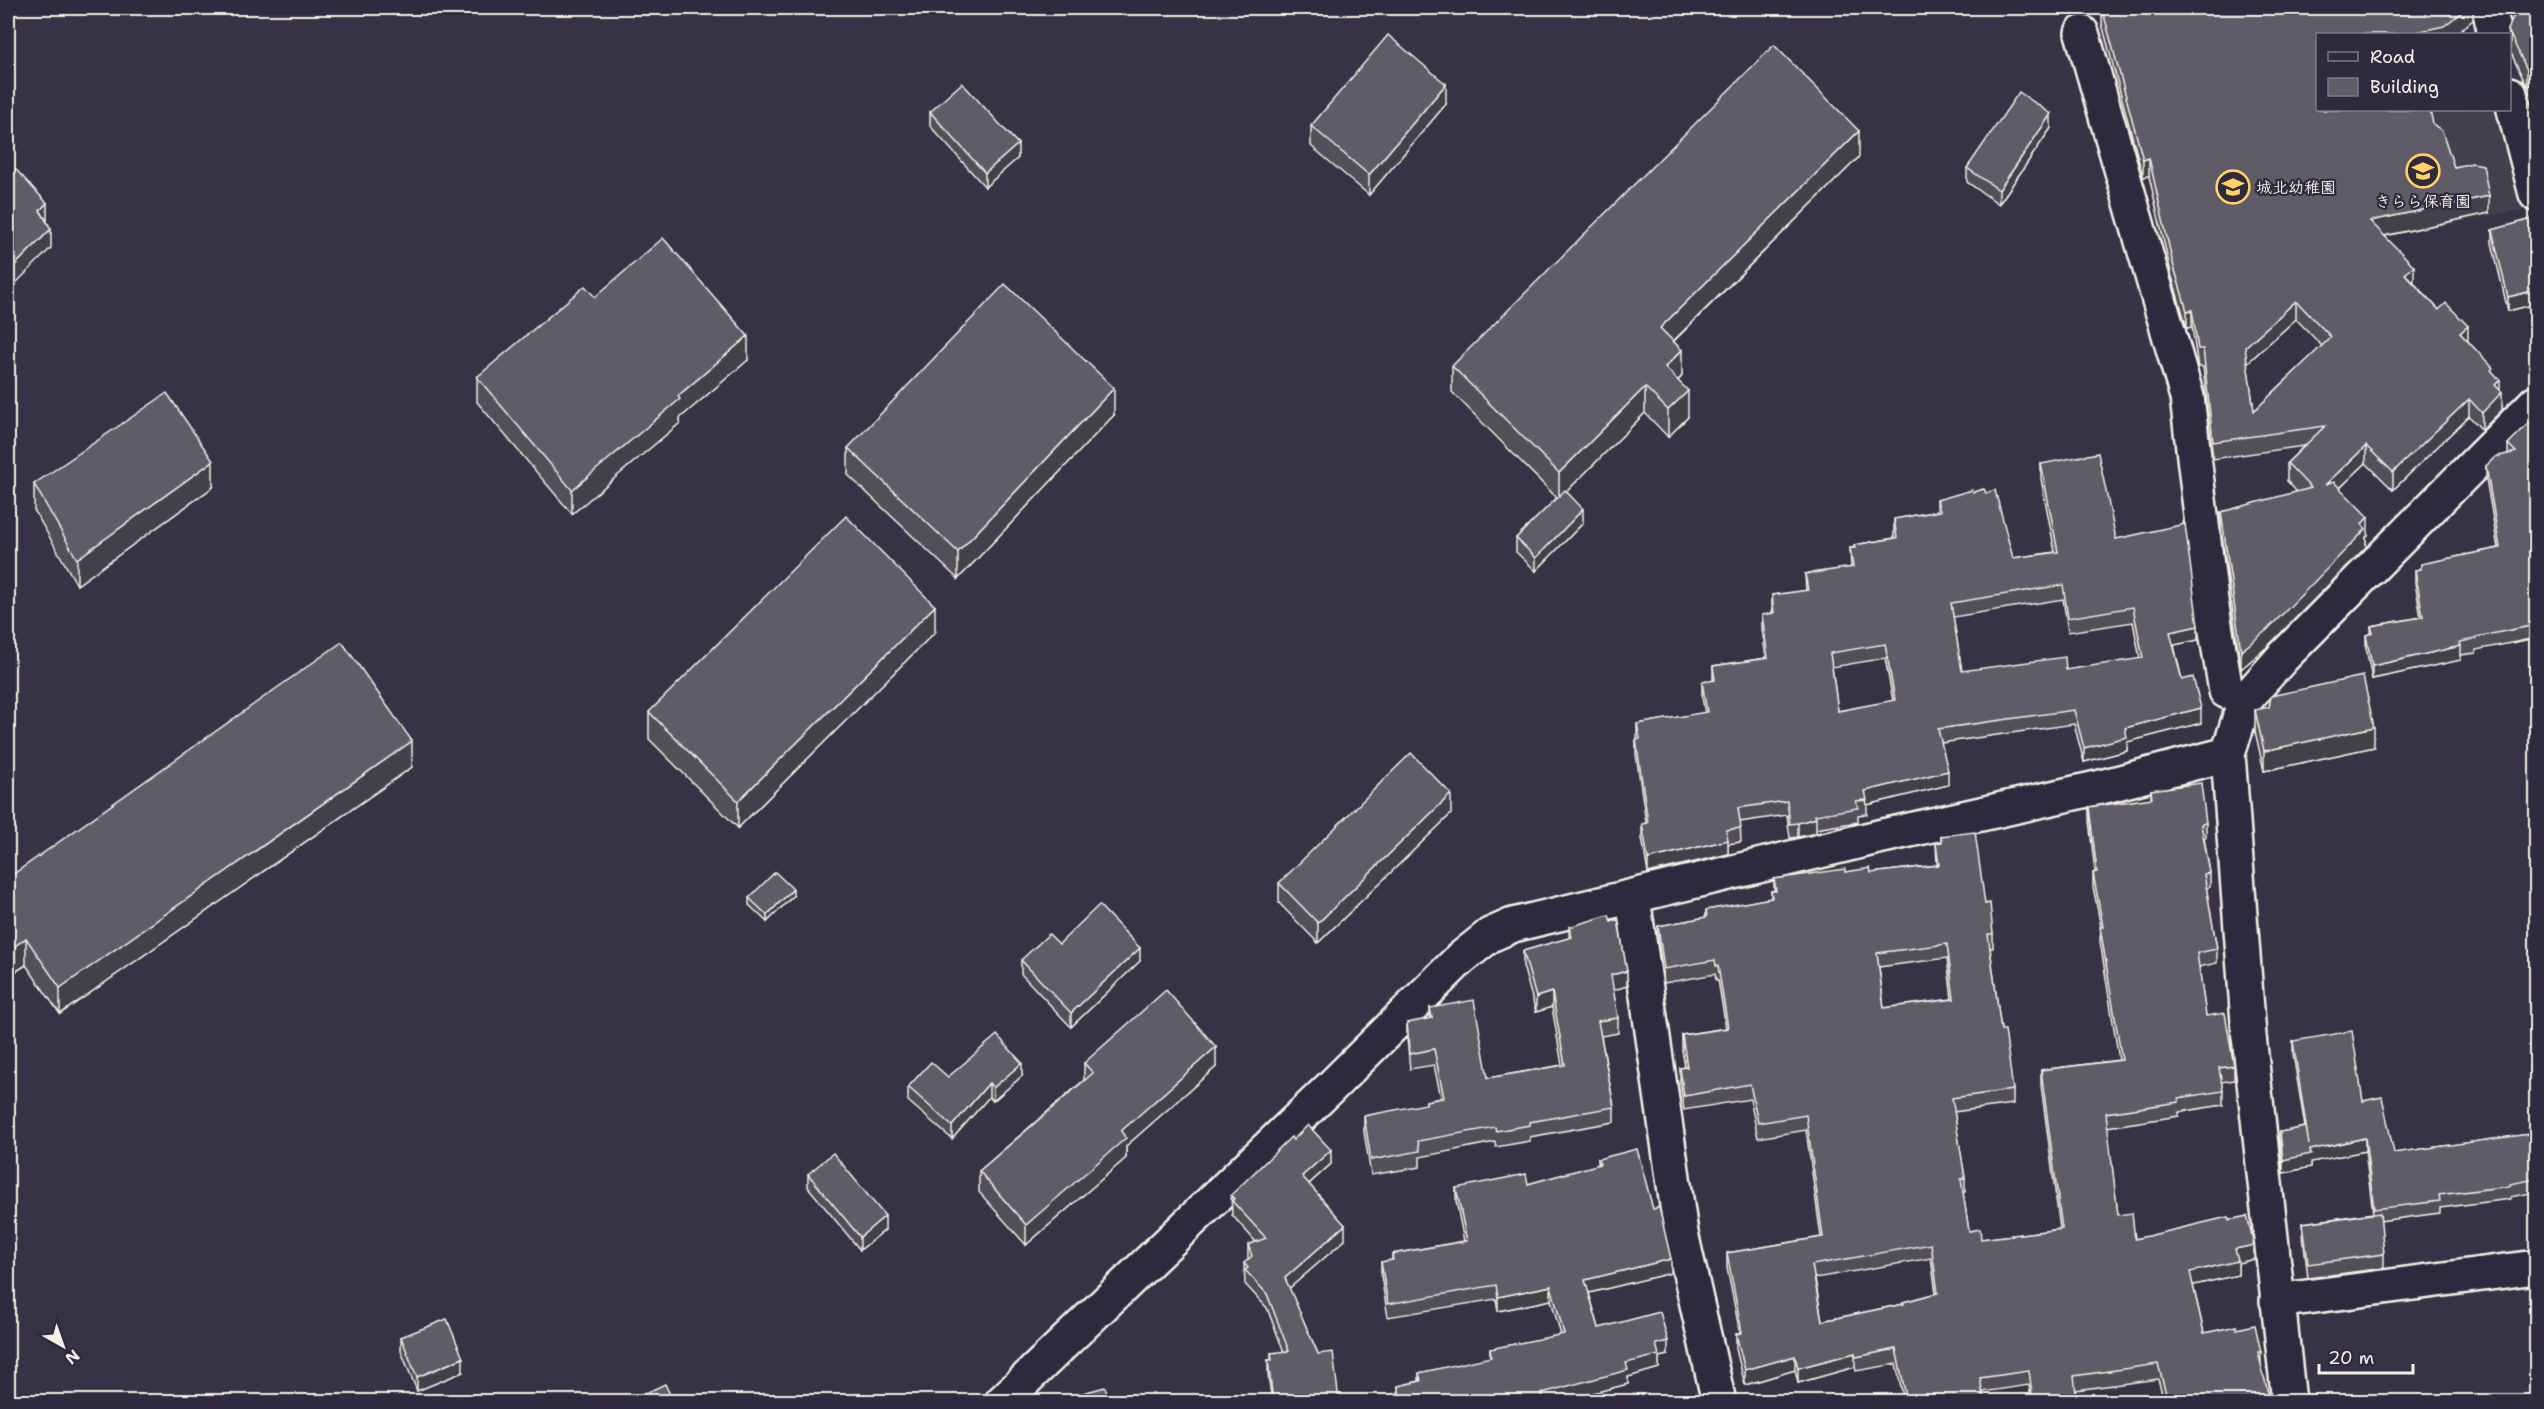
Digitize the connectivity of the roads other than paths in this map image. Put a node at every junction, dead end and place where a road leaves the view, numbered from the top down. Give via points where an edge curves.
1 (2489, 8) edge
2 (2082, 33) dead end
3 (2495, 33) edge
4 (2511, 98) edge
5 (2536, 194) edge
6 (2536, 402) edge
7 (2245, 700) junction
8 (2228, 754) junction
9 (1633, 898) junction
10 (2536, 1267) edge
11 (2277, 1301) junction
12 (1002, 1401) edge
13 (1719, 1401) edge
14 (2289, 1401) edge

1 - 3 street
2 - 7 street via 2187,397 2226,692
4 - 5 street
6 - 7 street via 2291,648
7 - 8 street
8 - 9 street
8 - 11 street via 2249,1036
9 - 12 street via 1513,925 1490,935 1460,959
9 - 13 street via 1681,1233
10 - 11 street
11 - 14 street

